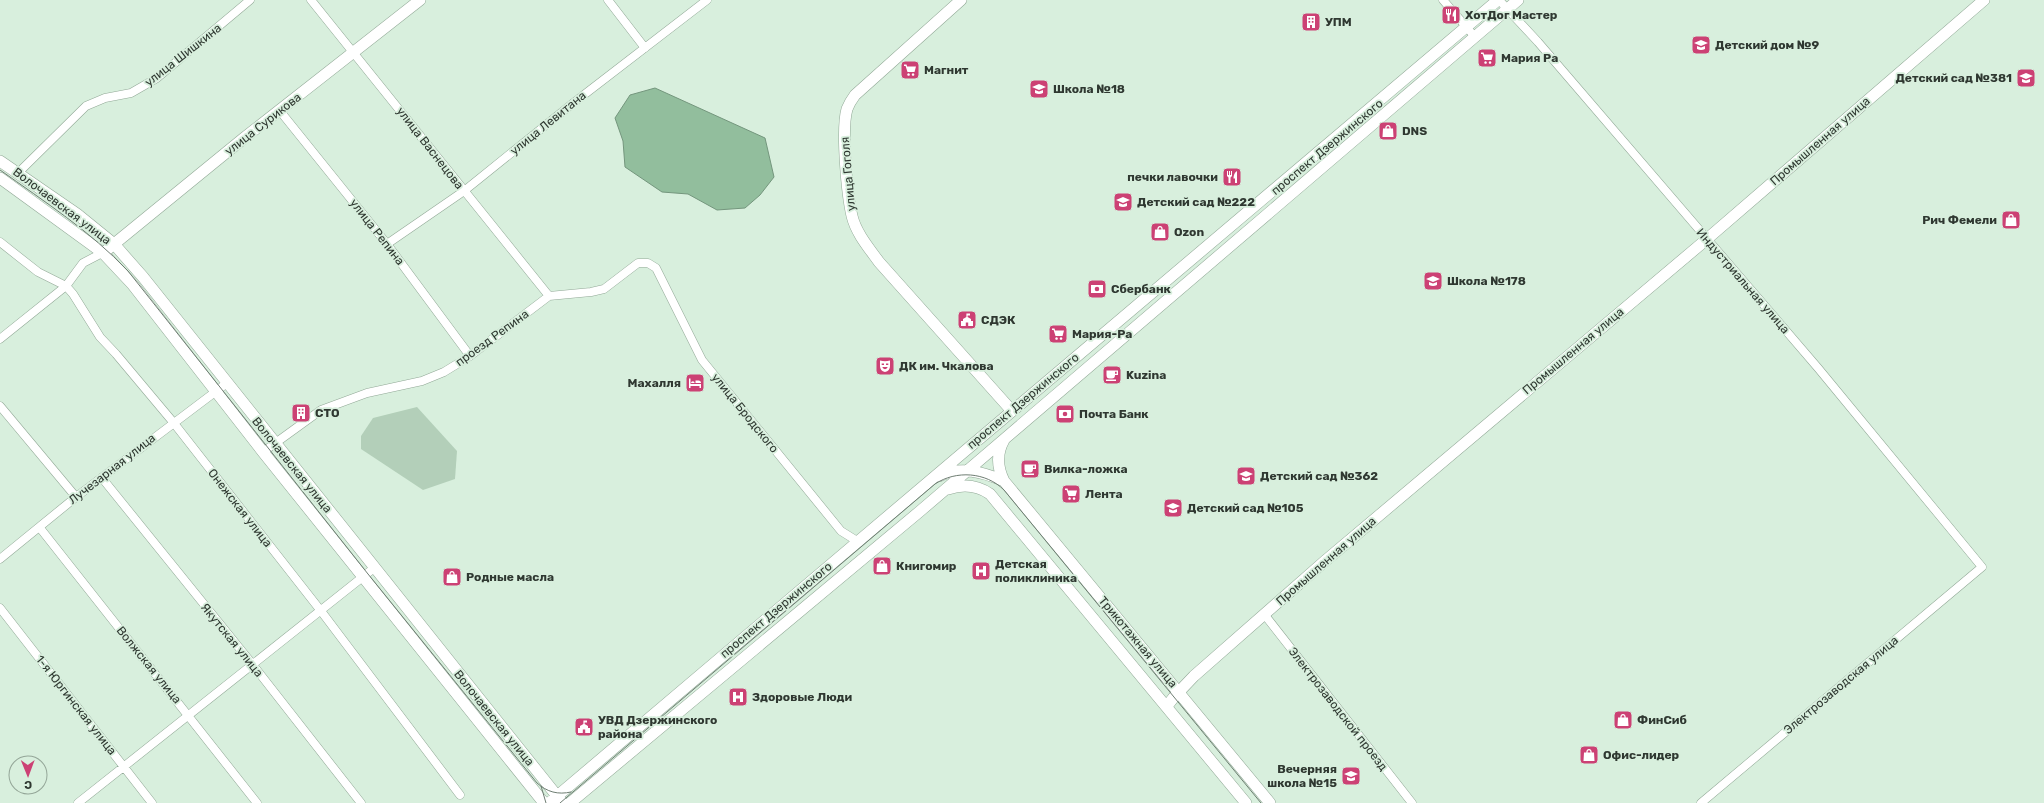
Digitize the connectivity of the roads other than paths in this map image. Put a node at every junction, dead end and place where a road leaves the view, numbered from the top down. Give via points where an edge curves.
1 (250, 0) edge
2 (311, 0) edge
3 (420, 0) edge
4 (608, 0) edge
5 (707, 0) edge
6 (961, 0) edge
7 (1442, 0) edge
8 (1499, 0) edge
9 (1518, 0) edge
10 (1984, 0) edge
11 (1507, 8) junction
12 (1466, 27) junction
13 (1475, 37) junction
14 (645, 48) junction
15 (354, 53) junction
16 (280, 111) junction
17 (0, 160) edge
18 (18, 173) junction
19 (0, 178) edge
20 (464, 191) junction
21 (1707, 239) junction
22 (0, 242) edge
23 (387, 244) junction
24 (108, 249) junction
25 (66, 286) junction
26 (549, 296) junction
27 (0, 339) edge
28 (470, 356) junction
29 (227, 383) junction
30 (218, 391) junction
31 (0, 406) edge
32 (1012, 411) junction
33 (173, 422) junction
34 (995, 425) junction
35 (1007, 436) junction
36 (275, 444) junction
37 (263, 452) junction
38 (983, 456) junction
39 (966, 471) junction
40 (983, 473) junction
41 (102, 478) junction
42 (931, 479) junction
43 (1004, 482) junction
44 (945, 490) junction
45 (990, 494) junction
46 (76, 497) junction
47 (40, 528) junction
48 (858, 541) junction
49 (0, 559) edge
50 (1982, 567) joint
51 (374, 568) junction
52 (363, 577) junction
53 (0, 608) edge
54 (321, 611) junction
55 (1264, 614) junction
56 (252, 665) junction
57 (1179, 691) junction
58 (1167, 706) junction
59 (189, 715) junction
60 (124, 766) junction
61 (460, 795) dead end
62 (556, 801) edge
63 (78, 803) edge
64 (152, 803) edge
65 (257, 803) edge
66 (361, 803) edge
67 (544, 803) edge
68 (570, 803) edge
69 (1246, 803) edge
70 (1270, 803) edge
71 (1412, 803) edge
72 (1701, 803) edge

1 - 18 street, улица Шишкина via 157,78 131,93 105,98 86,106
2 - 15 street, улица Васнецова
3 - 15 main road, улица Сурикова
4 - 14 street
5 - 14 street, улица Левитана
6 - 32 main road, улица Гоголя via 855,95 847,108 845,152 852,217 860,235 878,262
7 - 12 street
8 - 11 street, Индустриальная улица
8 - 12 main road, проспект Дзержинского
9 - 11 main road, проспект Дзержинского
10 - 21 main road, Промышленная улица
11 - 13 main road, проспект Дзержинского
11 - 21 street, Индустриальная улица
12 - 13 street
12 - 32 main road, проспект Дзержинского
13 - 35 main road, проспект Дзержинского
14 - 20 street, улица Левитана
15 - 16 main road, улица Сурикова
15 - 20 street, улица Васнецова
16 - 23 street, улица Репина
16 - 24 main road, улица Сурикова
17 - 18 main road, Волочаевская улица
18 - 24 main road, Волочаевская улица via 77,214
19 - 24 main road, Волочаевская улица
20 - 23 street, улица Левитана
20 - 26 street, улица Васнецова
21 - 50 street, Индустриальная улица via 1818,368
21 - 55 main road, Промышленная улица
22 - 25 street, Онежская улица via 38,272
23 - 28 street, улица Репина
24 - 25 street via 83,263
24 - 29 main road, Волочаевская улица via 143,277
24 - 30 main road, Волочаевская улица via 133,285
25 - 27 street
25 - 33 street, Онежская улица via 100,338
26 - 28 street, проезд Репина
26 - 48 street, улица Бродского via 604,289 638,263 648,263 656,268 702,360 842,531
28 - 36 street, проезд Репина via 444,372 422,381 367,393 321,410
29 - 30 street, Лучезарная улица
29 - 36 main road, Волочаевская улица
30 - 33 street, Лучезарная улица
30 - 37 main road, Волочаевская улица
31 - 46 street
32 - 34 main road, проспект Дзержинского
33 - 41 street, Лучезарная улица
33 - 54 street, Онежская улица
34 - 38 main road
34 - 42 main road, проспект Дзержинского
35 - 38 main road, проспект Дзержинского
35 - 43 main road via 999,449 998,465
36 - 37 street, проезд Репина
36 - 51 main road, Волочаевская улица
37 - 52 main road, Волочаевская улица
38 - 39 main road, проспект Дзержинского
38 - 40 main road
39 - 40 main road
39 - 42 main road via 954,471
39 - 44 main road, проспект Дзержинского
40 - 43 main road
40 - 45 main road
41 - 46 street, Лучезарная улица
41 - 56 street, Якутская улица
42 - 48 main road, проспект Дзержинского
43 - 57 main road, Трикотажная улица
44 - 45 main road via 969,486
44 - 68 main road, проспект Дзержинского
45 - 58 main road, Трикотажная улица
46 - 47 street, Лучезарная улица
47 - 49 street, Лучезарная улица
47 - 59 street, Волжская улица
48 - 62 main road, проспект Дзержинского
50 - 72 street, Электрозаводская улица
51 - 52 street
51 - 62 main road, Волочаевская улица
52 - 54 street
52 - 67 main road, Волочаевская улица
53 - 60 street, 1-я Юргинская улица
54 - 56 street
54 - 61 street, Онежская улица
55 - 57 main road, Промышленная улица
55 - 71 street, Электрозаводской проезд
56 - 59 street
56 - 66 street, Якутская улица
57 - 58 main road, Промышленная улица
57 - 70 main road, Трикотажная улица
58 - 69 main road, Трикотажная улица
59 - 60 street
59 - 65 street, Волжская улица
60 - 63 street
60 - 64 street, 1-я Юргинская улица

